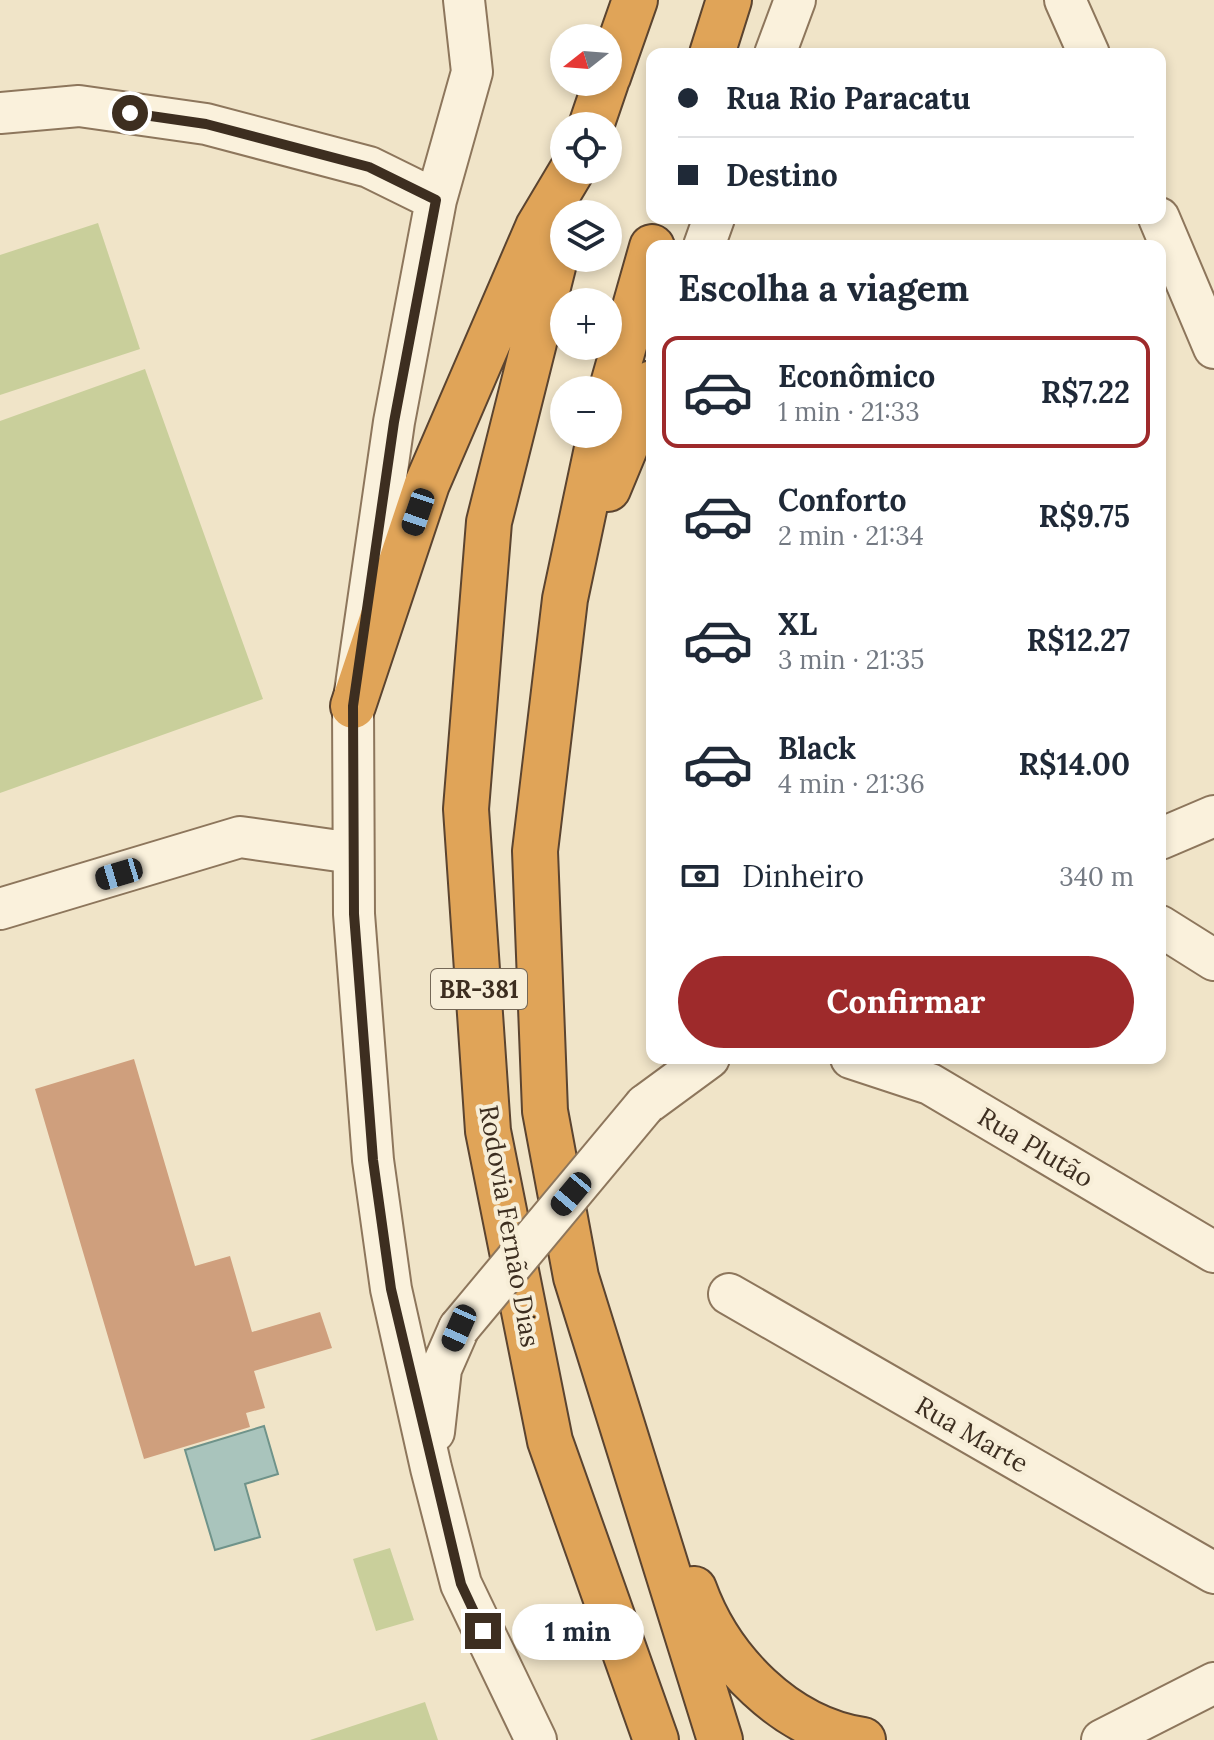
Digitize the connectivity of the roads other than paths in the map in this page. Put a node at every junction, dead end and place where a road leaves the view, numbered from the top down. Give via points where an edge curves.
1 (464, 0) edge
2 (635, 0) edge
3 (729, 0) edge
4 (795, 0) edge
5 (1065, 0) edge
6 (622, 37) edge
7 (714, 48) edge
8 (777, 48) edge
9 (1086, 48) edge
10 (0, 113) edge
11 (566, 184) edge
12 (436, 200) junction
13 (1162, 224) edge
14 (646, 268) edge
15 (552, 272) edge
16 (1214, 348) edge
17 (615, 376) edge
18 (646, 398) edge
19 (597, 448) edge
20 (565, 599) junction
21 (353, 706) junction
22 (1214, 816) edge
23 (1166, 836) edge
24 (353, 853) junction
25 (0, 909) edge
26 (1166, 930) edge
27 (1214, 960) edge
28 (701, 1064) edge
29 (869, 1064) edge
30 (1214, 1252) edge
31 (576, 1277) junction
32 (729, 1294) dead end
33 (431, 1468) junction
34 (1214, 1573) edge
35 (1214, 1683) edge
36 (536, 1740) edge
37 (656, 1740) edge
38 (720, 1740) edge
39 (863, 1740) edge
40 (1106, 1740) edge

1 - 12 street via 472,72
2 - 6 highway
3 - 7 highway
4 - 8 street
5 - 9 street
10 - 12 street via 79,106 206,124 369,167
11 - 21 highway via 538,227 427,484
12 - 21 street via 394,422
13 - 16 street
14 - 17 highway
15 - 37 highway, Rodovia Fernão Dias / BR-381 via 489,522 466,809 488,1131 547,1425
18 - 20 highway
19 - 20 highway, BR-381
20 - 31 highway, BR-381 via 535,851 545,1111
21 - 24 street
22 - 23 street
24 - 25 street via 240,837
24 - 33 street via 373,1160 391,1289
26 - 27 street
28 - 33 street, bridge via 645,1105 459,1328 441,1369
29 - 30 street, Rua Plutão via 930,1084
31 - 38 highway, BR-381
31 - 39 highway via 593,1300 696,1594 719,1638 749,1680 790,1711 838,1736
32 - 34 street, Rua Marte
33 - 36 street via 461,1584
35 - 40 street

